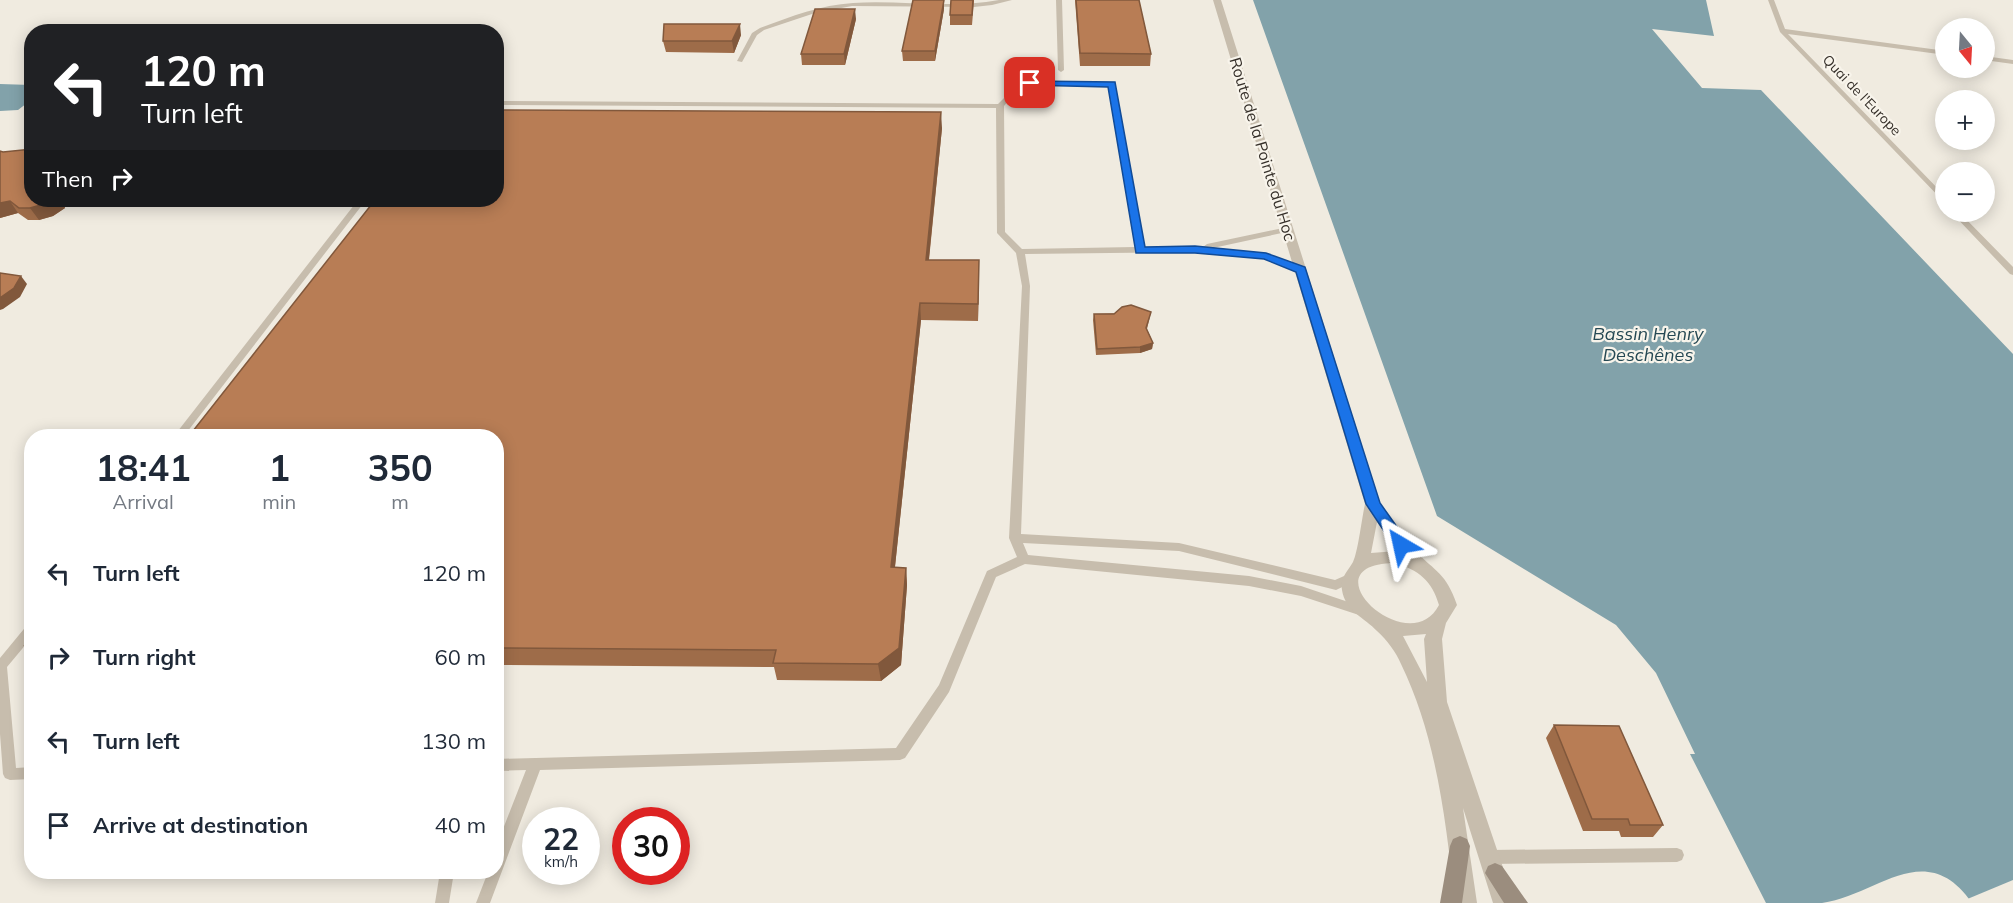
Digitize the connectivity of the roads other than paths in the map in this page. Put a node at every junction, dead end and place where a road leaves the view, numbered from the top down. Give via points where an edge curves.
1 (1009, 0) edge
2 (1059, 0) edge
3 (1217, 0) edge
4 (1771, 0) edge
5 (1782, 32) junction
6 (1935, 52) edge
7 (1995, 60) edge
8 (740, 61) dead end
9 (2013, 62) edge
10 (1061, 70) dead end
11 (504, 103) edge
12 (1000, 106) junction
13 (1935, 191) edge
14 (357, 207) edge
15 (1965, 222) edge
16 (1288, 229) junction
17 (1195, 249) junction
18 (1140, 250) junction
19 (1020, 252) junction
20 (1301, 270) junction
21 (2013, 273) edge
22 (184, 429) edge
23 (1373, 504) junction
24 (1015, 537) junction
25 (1024, 559) junction
26 (1361, 563) junction
27 (1421, 565) junction
28 (1351, 578) junction
29 (1362, 610) junction
30 (1438, 622) junction
31 (1382, 624) junction
32 (24, 637) edge
33 (535, 764) junction
34 (504, 765) edge
35 (24, 773) edge
36 (504, 846) edge
37 (1460, 846) junction
38 (1677, 855) dead end
39 (1493, 865) junction
40 (446, 879) edge
41 (492, 879) edge
42 (442, 903) edge
43 (483, 903) edge
44 (1451, 903) edge
45 (1466, 903) edge
46 (1504, 903) edge
47 (1517, 903) edge

1 - 8 lane via 839,6 762,29 754,34
2 - 10 lane
3 - 16 street, Route de la Pointe du Hoc
4 - 5 lane, Quai de l'Europe
5 - 6 lane
5 - 13 lane, Quai de l'Europe
7 - 9 lane
11 - 12 lane
12 - 18 lane via 1012,93 1030,83 1112,84
12 - 19 lane via 1001,233
14 - 22 lane
15 - 21 lane
16 - 17 lane
16 - 20 street, Route de la Pointe du Hoc
17 - 18 lane
17 - 20 lane via 1266,256
18 - 19 lane
19 - 24 lane via 1026,286
20 - 23 street, Route de la Pointe du Hoc
23 - 26 street, Route de la Pointe du Hoc
23 - 27 street, Route de la Pointe du Hoc via 1407,553
24 - 25 lane
24 - 28 lane via 1179,547 1336,585
25 - 29 lane via 1249,581 1301,591
25 - 33 lane via 991,574 944,688 900,754
26 - 27 street via 1389,556
26 - 28 street
27 - 30 street via 1437,578 1447,594 1448,604
28 - 29 street via 1350,589
29 - 31 street
30 - 31 street via 1422,629 1402,630
30 - 39 street via 1433,639 1438,702
31 - 37 street via 1411,663 1426,700
32 - 35 lane via 1,666 10,774
33 - 34 lane
33 - 36 lane
37 - 44 main road
37 - 45 street
38 - 39 lane
39 - 46 street
39 - 47 main road
40 - 42 lane
41 - 43 lane

